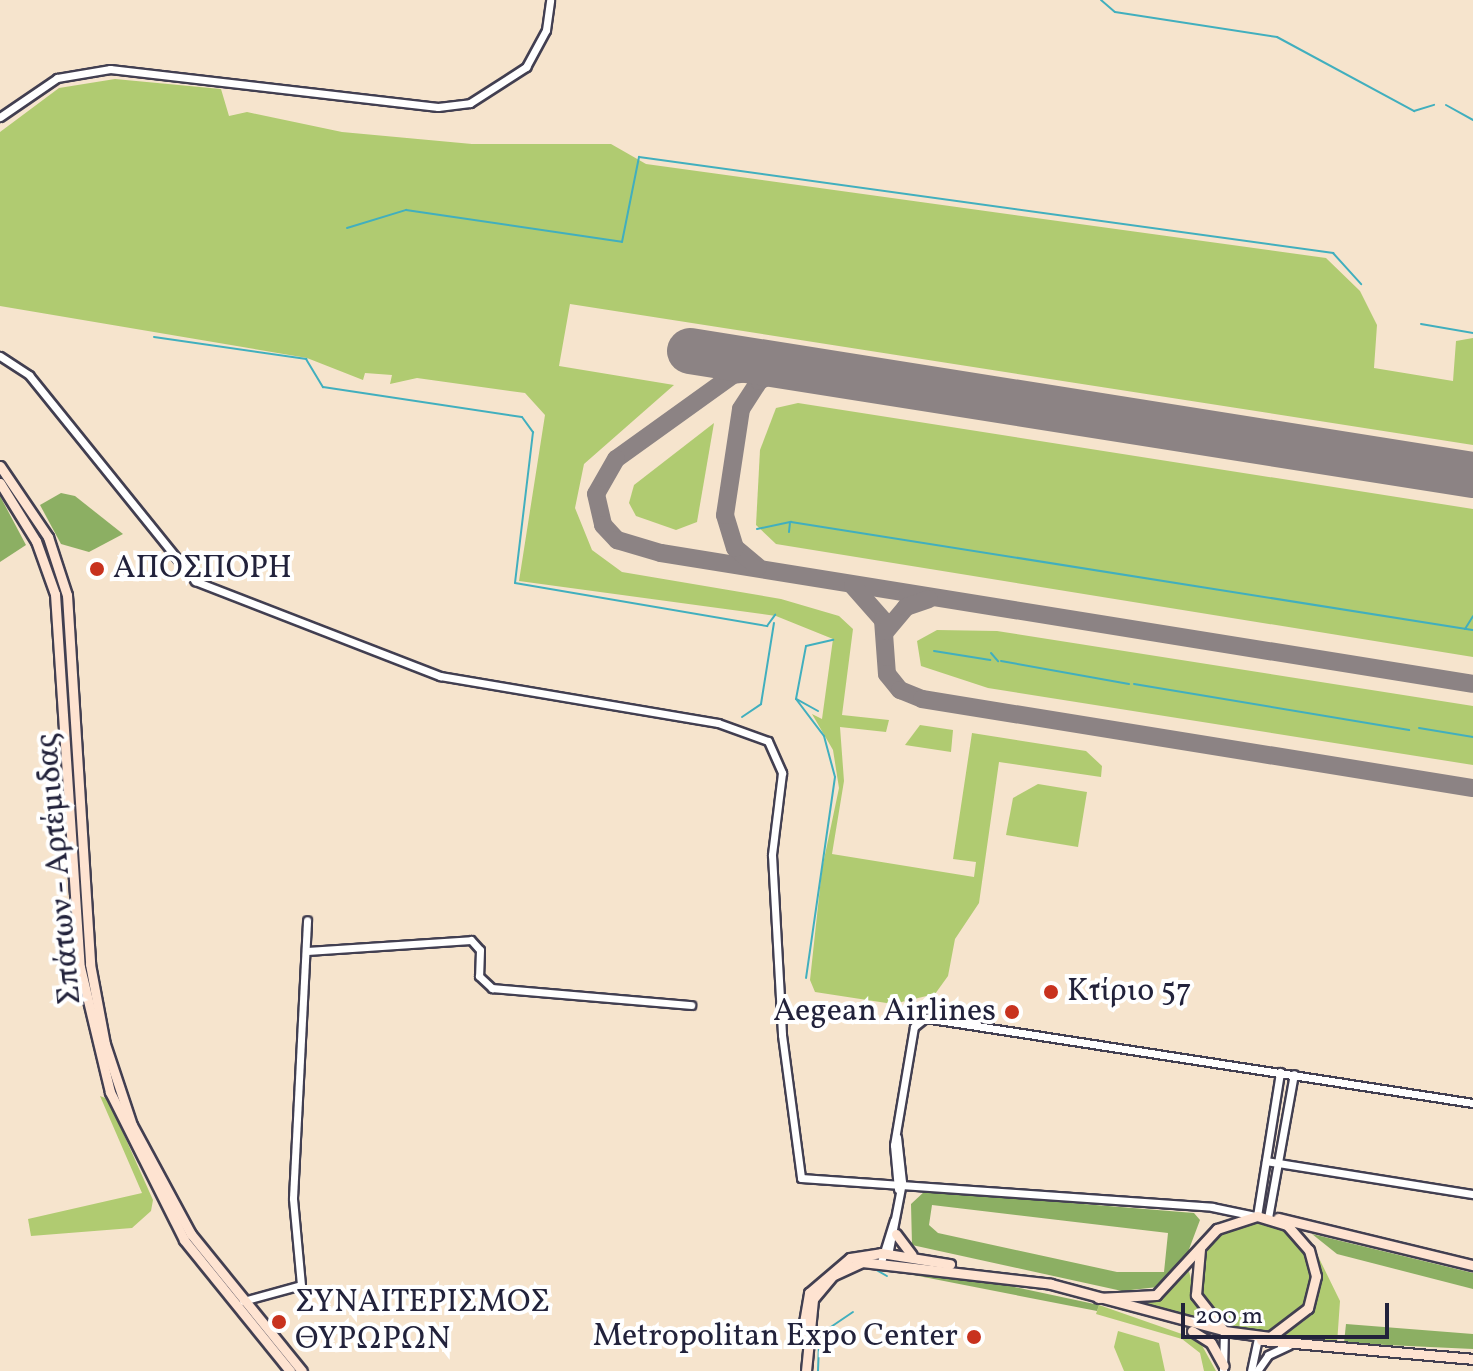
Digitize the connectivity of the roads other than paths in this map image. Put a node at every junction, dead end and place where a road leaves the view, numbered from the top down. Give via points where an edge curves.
1 (550, 0) edge
2 (0, 117) edge
3 (0, 356) edge
4 (0, 466) edge
5 (0, 483) edge
6 (307, 920) dead end
7 (307, 951) junction
8 (691, 1005) dead end
9 (1280, 1072) junction
10 (1294, 1074) junction
11 (1473, 1103) edge
12 (1266, 1161) junction
13 (1279, 1163) junction
14 (898, 1184) junction
15 (1473, 1194) edge
16 (897, 1210) junction
17 (1256, 1216) junction
18 (1269, 1218) junction
19 (896, 1234) junction
20 (1200, 1249) junction
21 (885, 1258) junction
22 (919, 1259) junction
23 (1473, 1265) edge
24 (1001, 1275) junction
25 (1098, 1298) junction
26 (243, 1301) junction
27 (1187, 1325) junction
28 (1224, 1330) junction
29 (1258, 1339) junction
30 (1289, 1345) junction
31 (1473, 1359) edge
32 (1223, 1368) edge
33 (290, 1371) edge
34 (302, 1371) edge
35 (805, 1371) edge
36 (1251, 1371) edge
37 (1257, 1371) edge

1 - 2 street via 546,30 526,67 470,103 438,107 110,69 57,78
3 - 14 street via 29,375 195,581 440,676 718,723 764,738 782,773 772,855 795,1170 801,1178 845,1184
4 - 26 main road, Σπάτων - Αρτέμιδας via 48,537 67,595 88,951 105,1044 148,1159
5 - 33 main road, Σπάτων - Αρτέμιδας via 36,541 55,594 80,967 110,1092 184,1240
6 - 7 street
7 - 8 street via 471,940 480,950 479,976 492,988
7 - 26 street via 293,1198 301,1285
9 - 10 street
9 - 12 street
9 - 14 street via 925,1018 914,1027 897,1137
10 - 11 street
10 - 13 street
12 - 13 street
12 - 17 street
13 - 15 street
13 - 18 street
14 - 16 street
14 - 17 street
16 - 19 street
16 - 21 street
17 - 18 main road
17 - 20 main road via 1225,1224
18 - 23 main road
18 - 29 main road via 1304,1240 1316,1282 1298,1321
19 - 21 street
19 - 22 main road
20 - 25 main road via 1156,1295
20 - 28 main road via 1196,1295
21 - 22 main road
21 - 24 main road
21 - 35 main road via 850,1258 813,1287 800,1321
22 - 24 main road
24 - 25 main road
25 - 27 main road
26 - 34 main road, Σπάτων - Αρτέμιδας
27 - 28 main road
27 - 32 main road via 1211,1343
28 - 29 main road
28 - 32 street
29 - 30 main road
29 - 36 street
30 - 31 main road
30 - 37 street

